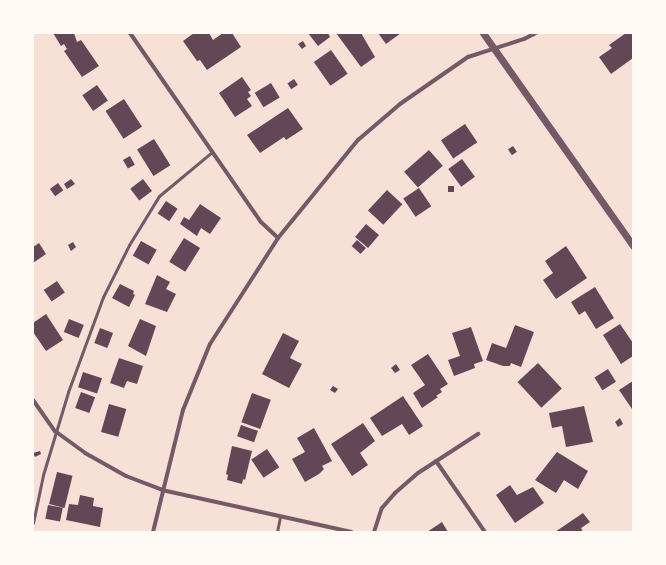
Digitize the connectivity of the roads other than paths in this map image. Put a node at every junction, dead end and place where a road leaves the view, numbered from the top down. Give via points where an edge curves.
1 (130, 33) edge
2 (483, 33) edge
3 (536, 33) edge
4 (494, 49) junction
5 (212, 152) junction
6 (278, 238) junction
7 (633, 246) edge
8 (33, 400) edge
9 (56, 431) junction
10 (478, 434) dead end
11 (436, 461) junction
12 (162, 490) junction
13 (280, 516) junction
14 (33, 523) edge
15 (153, 532) edge
16 (277, 532) edge
17 (351, 532) edge
18 (374, 532) edge
19 (485, 532) edge

1 - 5 street
2 - 4 street
3 - 4 street
4 - 6 street via 468,57 400,104 358,140
4 - 7 street
5 - 6 street via 261,222
5 - 9 lane via 159,196 129,246 103,297
6 - 12 street via 210,344 183,410
8 - 9 street
9 - 12 street via 84,453 126,476
9 - 14 lane
10 - 11 street
11 - 18 street via 395,493 382,508
11 - 19 street
12 - 13 street
12 - 15 street
13 - 16 lane
13 - 17 street

